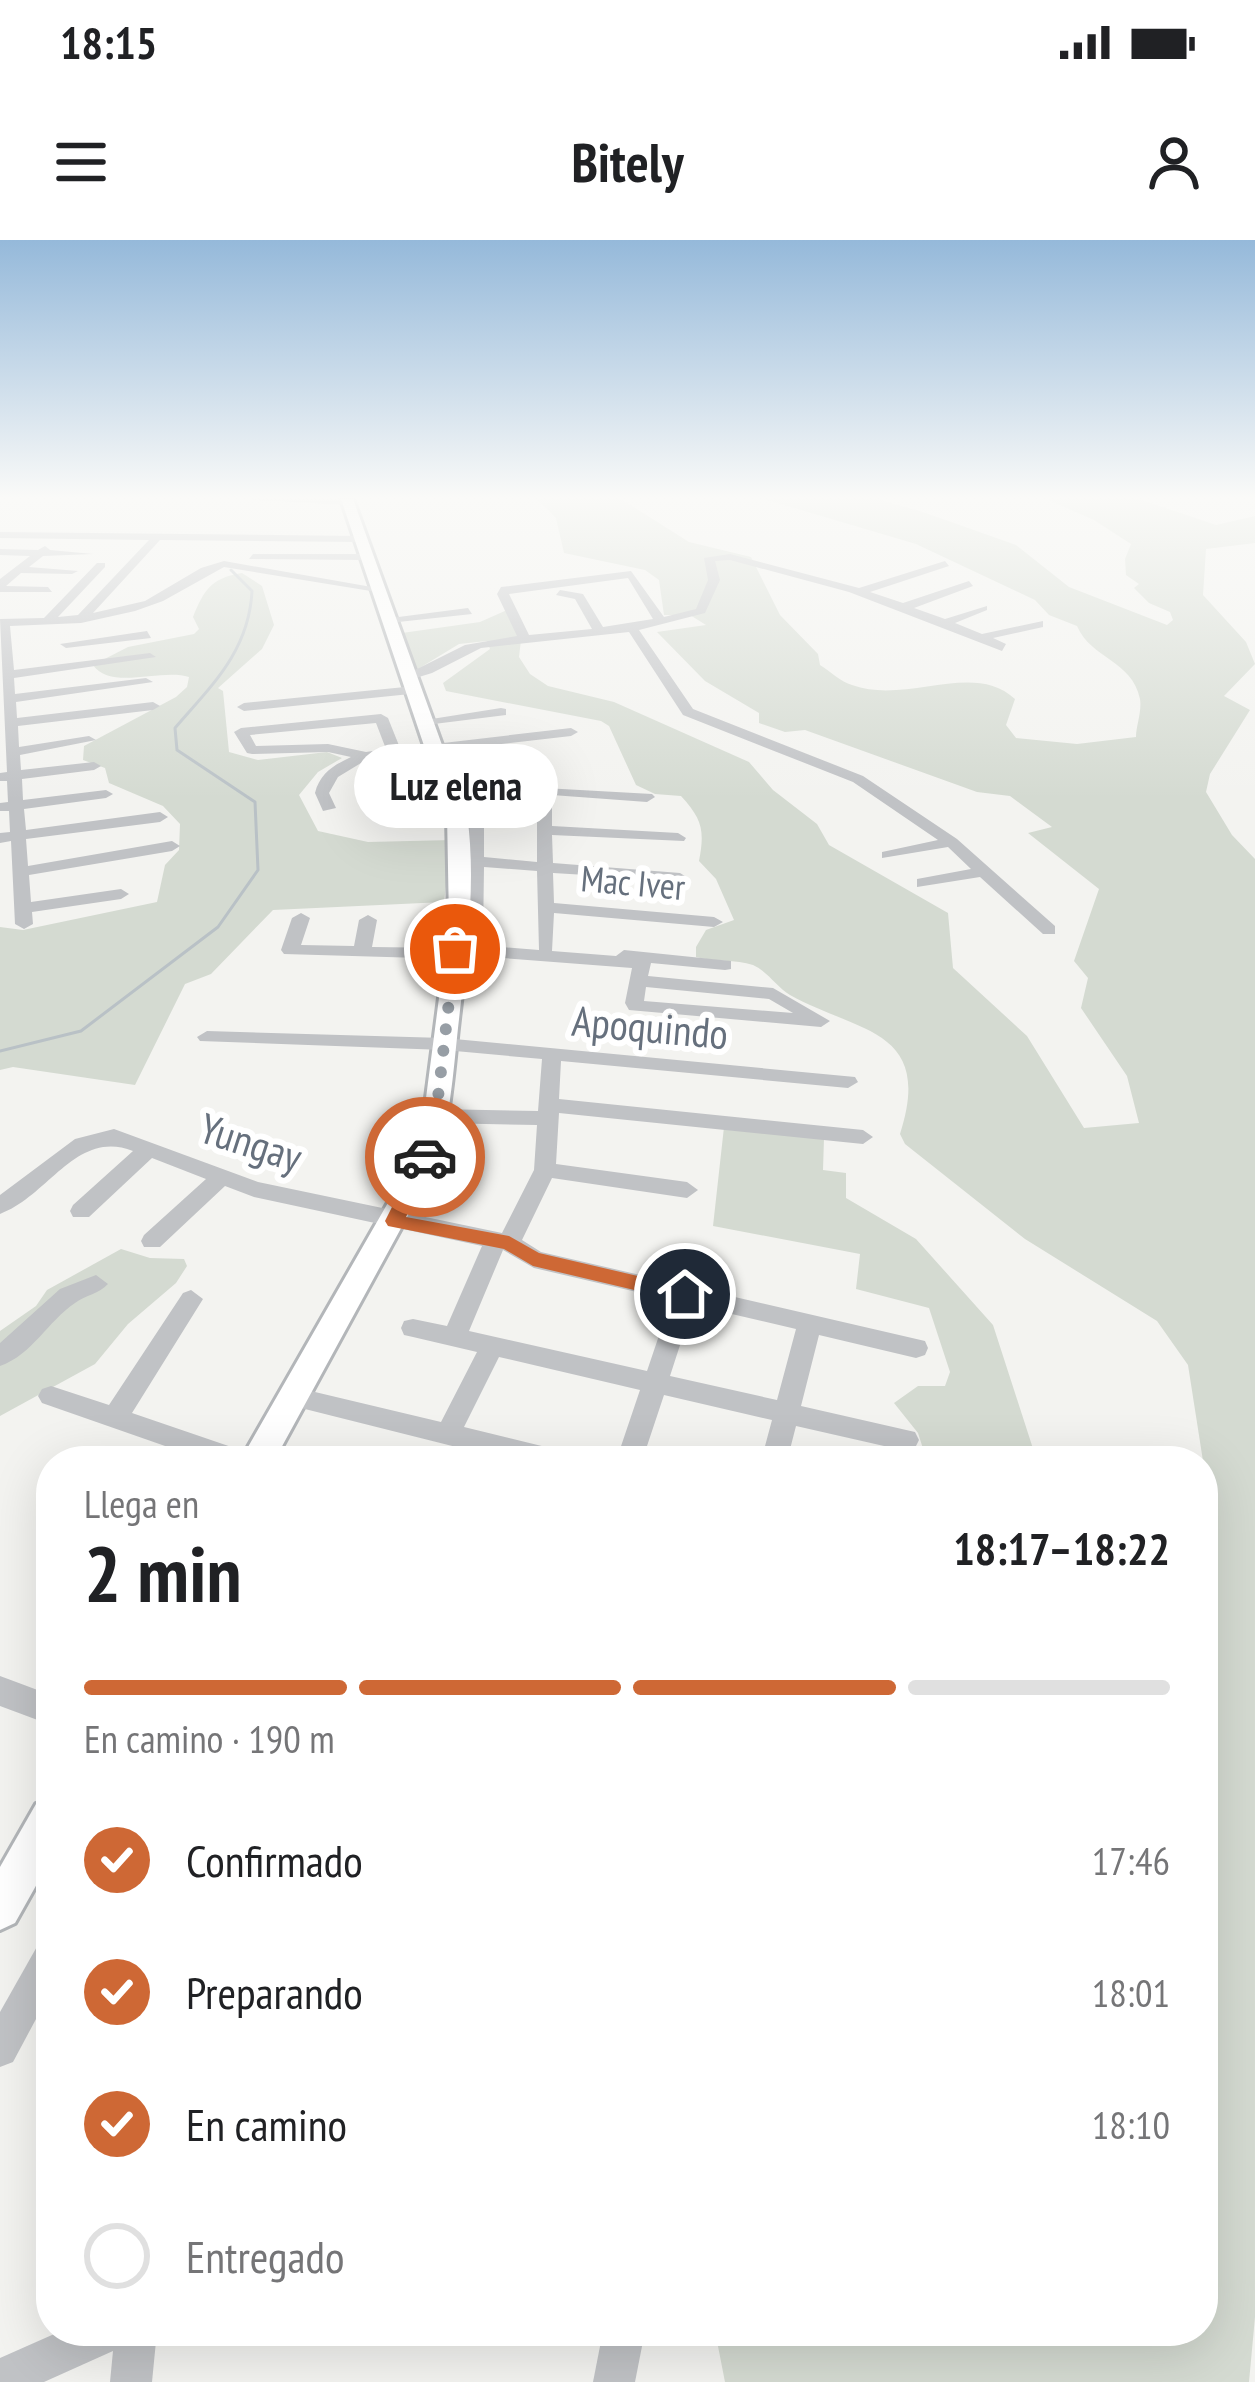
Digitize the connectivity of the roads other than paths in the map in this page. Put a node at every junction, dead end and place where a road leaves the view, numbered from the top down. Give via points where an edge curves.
1 (69, 599) edge
2 (100, 599) edge
3 (144, 599) edge
4 (159, 599) edge
5 (381, 599) edge
6 (505, 599) edge
7 (581, 599) edge
8 (647, 599) edge
9 (707, 599) edge
10 (875, 599) edge
11 (927, 599) edge
12 (0, 602) edge
13 (35, 602) dead end
14 (983, 608) dead end
15 (899, 609) junction
16 (468, 611) dead end
17 (96, 617) junction
18 (81, 619) junction
19 (389, 620) junction
20 (63, 621) junction
21 (46, 622) junction
22 (661, 622) junction
23 (2, 623) edge
24 (942, 624) junction
25 (1039, 624) dead end
26 (632, 628) junction
27 (601, 634) junction
28 (147, 635) dead end
29 (983, 638) junction
30 (526, 642) junction
31 (3, 645) edge
32 (1002, 646) dead end
33 (150, 657) dead end
34 (146, 682) dead end
35 (5, 683) edge
36 (412, 683) junction
37 (153, 706) dead end
38 (244, 707) dead end
39 (501, 712) dead end
40 (426, 721) junction
41 (299, 725) junction
42 (571, 732) dead end
43 (9, 738) edge
44 (89, 740) dead end
45 (308, 747) junction
46 (436, 748) junction
47 (395, 753) junction
48 (366, 756) junction
49 (94, 766) dead end
50 (7, 777) edge
51 (544, 790) junction
52 (106, 794) dead end
53 (647, 796) dead end
54 (8, 806) edge
55 (328, 808) dead end
56 (160, 817) dead end
57 (410, 822) dead end
58 (545, 830) junction
59 (9, 837) edge
60 (678, 838) dead end
61 (951, 842) junction
62 (172, 846) dead end
63 (888, 855) dead end
64 (470, 862) junction
65 (546, 867) junction
66 (984, 871) junction
67 (20, 872) junction
68 (680, 878) dead end
69 (923, 883) dead end
70 (121, 894) dead end
71 (546, 908) junction
72 (301, 918) dead end
73 (368, 920) dead end
74 (714, 922) dead end
75 (1049, 930) dead end
76 (546, 947) junction
77 (362, 952) junction
78 (455, 952) junction
79 (724, 964) dead end
80 (639, 981) junction
81 (207, 1037) dead end
82 (444, 1044) junction
83 (552, 1053) junction
84 (848, 1082) dead end
85 (549, 1111) junction
86 (436, 1116) junction
87 (863, 1137) dead end
88 (149, 1149) junction
89 (545, 1170) junction
90 (220, 1177) junction
91 (687, 1190) dead end
92 (0, 1206) edge
93 (81, 1211) dead end
94 (394, 1221) junction
95 (152, 1241) dead end
96 (502, 1241) junction
97 (96, 1284) dead end
98 (685, 1294) junction
99 (191, 1299) dead end
100 (809, 1326) junction
101 (413, 1328) dead end
102 (454, 1337) junction
103 (492, 1346) junction
104 (916, 1348) dead end
105 (0, 1356) edge
106 (655, 1383) junction
107 (51, 1396) dead end
108 (294, 1396) junction
109 (785, 1413) junction
110 (116, 1416) junction
111 (448, 1434) junction
112 (906, 1440) dead end
113 (199, 1446) edge
114 (266, 1446) edge
115 (476, 1446) edge
116 (634, 1446) edge
117 (777, 1446) edge
118 (2, 1695) edge
119 (36, 1705) edge
120 (36, 1842) edge
121 (5, 1889) edge
122 (36, 1982) edge
123 (0, 2049) edge
124 (76, 2346) edge
125 (134, 2346) edge
126 (621, 2346) edge
127 (0, 2380) edge
128 (130, 2382) edge
129 (614, 2382) edge

1 - 21 street
2 - 18 street
3 - 17 street
4 - 17 street
5 - 19 main road
6 - 30 street
7 - 27 street
8 - 22 street
9 - 22 street via 690,617
10 - 15 street
11 - 15 street
12 - 13 street
14 - 24 street
15 - 24 street
16 - 19 street
17 - 18 street
18 - 20 street
19 - 36 main road
20 - 21 street
20 - 28 street via 66,649
21 - 23 street
22 - 26 street
23 - 31 street
24 - 29 street
25 - 29 street
26 - 27 street
26 - 61 street via 688,712 844,771
27 - 30 street
29 - 32 street
30 - 36 street via 472,645
31 - 35 street
33 - 35 street
34 - 35 street
35 - 43 street
36 - 38 street
36 - 40 main road
37 - 43 street
39 - 40 street
40 - 46 main road
41 - 45 street
41 - 45 street via 241,731 262,753
41 - 47 street via 381,718
42 - 46 street
43 - 44 street
43 - 50 street
45 - 48 street
46 - 47 street
46 - 64 main road
47 - 48 street
48 - 55 street via 326,781
48 - 57 street via 387,822
49 - 50 street
50 - 54 street
51 - 53 street
51 - 58 street
51 - 64 street via 477,787
52 - 54 street
54 - 59 street
56 - 59 street
58 - 60 street
58 - 65 street
59 - 67 street
61 - 63 street
61 - 66 street
62 - 67 street
64 - 65 street
64 - 76 street via 474,944
64 - 78 main road
65 - 68 street
65 - 71 street
66 - 69 street
66 - 75 street
67 - 70 street via 23,916
71 - 74 street, Mac Iver
71 - 76 street
72 - 77 street via 290,950
73 - 77 street
76 - 79 street
77 - 78 street
78 - 80 street via 642,963
78 - 82 main road
80 - 80 street via 640,1008 820,1021 773,994
81 - 82 street, Apoquindo
82 - 83 street, Apoquindo
82 - 86 main road
83 - 84 street, Apoquindo
83 - 85 street
85 - 86 street
85 - 87 street
85 - 89 street
86 - 94 main road
88 - 90 street, Yungay
88 - 92 street, Yungay via 119,1137 88,1141
88 - 93 street
89 - 91 street
89 - 96 street
90 - 94 street, Yungay
90 - 95 street
94 - 96 street, Yungay
94 - 108 main road
96 - 98 street, Yungay via 533,1259
96 - 102 street
97 - 105 street via 66,1294
98 - 100 street, Yungay
98 - 106 street
99 - 110 street
100 - 104 street, Yungay
100 - 109 street
101 - 102 street
102 - 103 street
103 - 106 street
103 - 111 street
106 - 109 street
106 - 116 street
107 - 110 street
108 - 111 street
108 - 114 main road
109 - 112 street
109 - 117 street
110 - 113 street
111 - 115 street
118 - 119 street
120 - 121 main road
122 - 123 street
124 - 127 street
125 - 128 street
126 - 129 street

